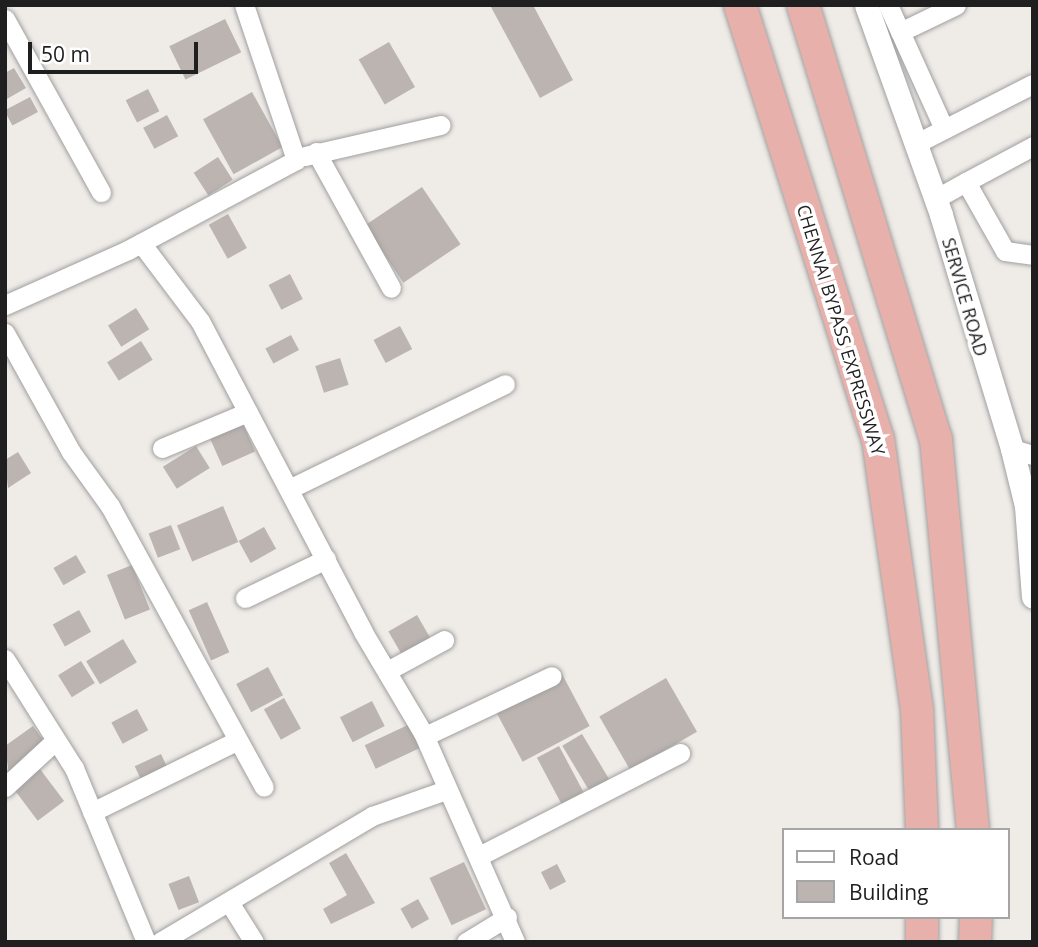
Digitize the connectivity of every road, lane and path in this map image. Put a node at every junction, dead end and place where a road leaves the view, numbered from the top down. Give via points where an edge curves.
1 (244, 5) edge
2 (740, 5) edge
3 (803, 5) edge
4 (866, 5) edge
5 (888, 5) edge
6 (956, 5) edge
7 (5, 19) edge
8 (900, 32) junction
9 (1033, 83) edge
10 (440, 125) dead end
11 (944, 129) junction
12 (915, 144) junction
13 (1033, 146) edge
14 (316, 152) junction
15 (296, 160) junction
16 (966, 182) junction
17 (101, 192) dead end
18 (935, 199) junction
19 (141, 243) junction
20 (1033, 255) edge
21 (391, 288) dead end
22 (5, 305) edge
23 (5, 332) edge
24 (505, 384) dead end
25 (248, 412) junction
26 (162, 448) dead end
27 (1022, 452) edge
28 (289, 489) junction
29 (1029, 503) edge
30 (326, 559) junction
31 (245, 597) dead end
32 (1033, 597) edge
33 (444, 640) dead end
34 (5, 659) edge
35 (387, 671) junction
36 (552, 676) dead end
37 (425, 736) junction
38 (56, 740) junction
39 (234, 742) junction
40 (680, 753) dead end
41 (264, 787) dead end
42 (5, 788) edge
43 (446, 790) junction
44 (92, 812) junction
45 (922, 828) edge
46 (973, 828) edge
47 (479, 856) junction
48 (229, 902) junction
49 (507, 917) junction
50 (922, 919) edge
51 (976, 919) edge
52 (146, 942) edge
53 (160, 942) edge
54 (254, 942) edge
55 (466, 942) edge
56 (515, 942) edge
57 (922, 942) edge
58 (975, 942) edge

1 - 15 street
2 - 45 highway, CHENNAI BYPASS EXPRESSWAY via 878,439 917,710
3 - 46 highway via 936,439
4 - 12 street, SERVICE ROAD
5 - 8 street
6 - 8 street
7 - 17 street
8 - 11 street
9 - 11 street
10 - 14 street
11 - 12 street
12 - 18 street, SERVICE ROAD
13 - 16 street
14 - 15 street
14 - 21 street
15 - 19 street
16 - 18 street
16 - 20 street via 1005,251
18 - 27 street, SERVICE ROAD
19 - 22 street
19 - 25 street via 200,321
23 - 39 street via 39,383 71,452 110,506
24 - 28 street
25 - 26 street
25 - 28 street
27 - 29 street, SERVICE ROAD
28 - 30 street
29 - 32 street, SERVICE ROAD
30 - 31 street
30 - 35 street
33 - 35 street
34 - 38 street
35 - 37 street
36 - 37 street
37 - 43 street
38 - 42 street
38 - 44 street
39 - 41 street
39 - 44 street
40 - 47 street
43 - 47 street
43 - 48 street via 372,816
44 - 52 street
47 - 49 street
48 - 53 street
48 - 54 street
49 - 55 street
49 - 56 street
50 - 57 highway
51 - 58 highway

